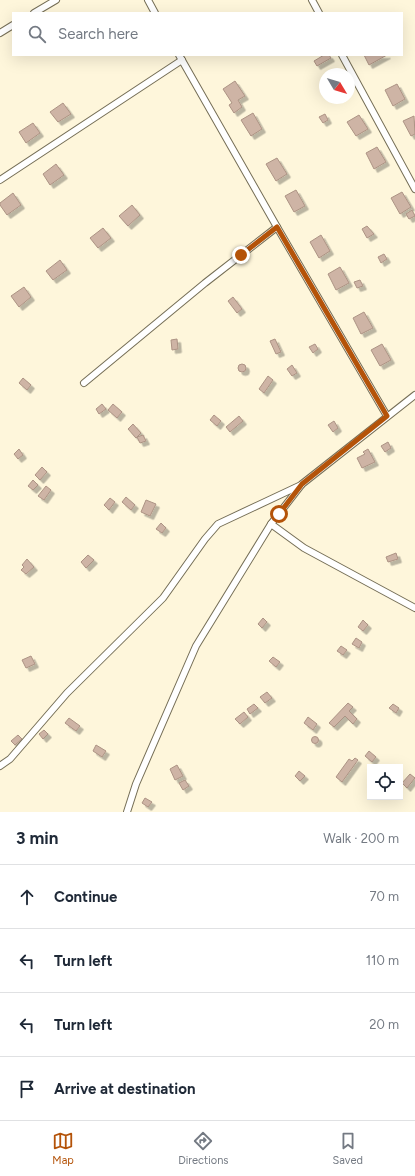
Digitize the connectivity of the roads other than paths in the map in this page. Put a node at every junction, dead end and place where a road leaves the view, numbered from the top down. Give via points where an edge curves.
1 (56, 0) edge
2 (148, 0) edge
3 (312, 0) edge
4 (36, 12) edge
5 (154, 12) edge
6 (318, 12) edge
7 (12, 26) edge
8 (0, 33) edge
9 (343, 56) edge
10 (180, 57) edge
11 (0, 180) edge
12 (415, 189) edge
13 (277, 227) junction
14 (84, 383) dead end
15 (415, 395) edge
16 (387, 416) junction
17 (302, 484) junction
18 (271, 524) junction
19 (414, 606) edge
20 (0, 766) edge
21 (127, 812) edge

1 - 4 lane
2 - 5 lane
3 - 6 lane
7 - 8 lane
9 - 12 lane
10 - 11 lane
10 - 13 lane
13 - 14 lane
13 - 16 lane
15 - 16 lane
16 - 17 lane
17 - 18 lane
17 - 20 lane via 218,524 163,598 67,693 10,759
18 - 19 lane via 304,548
18 - 21 lane via 196,646 136,784

